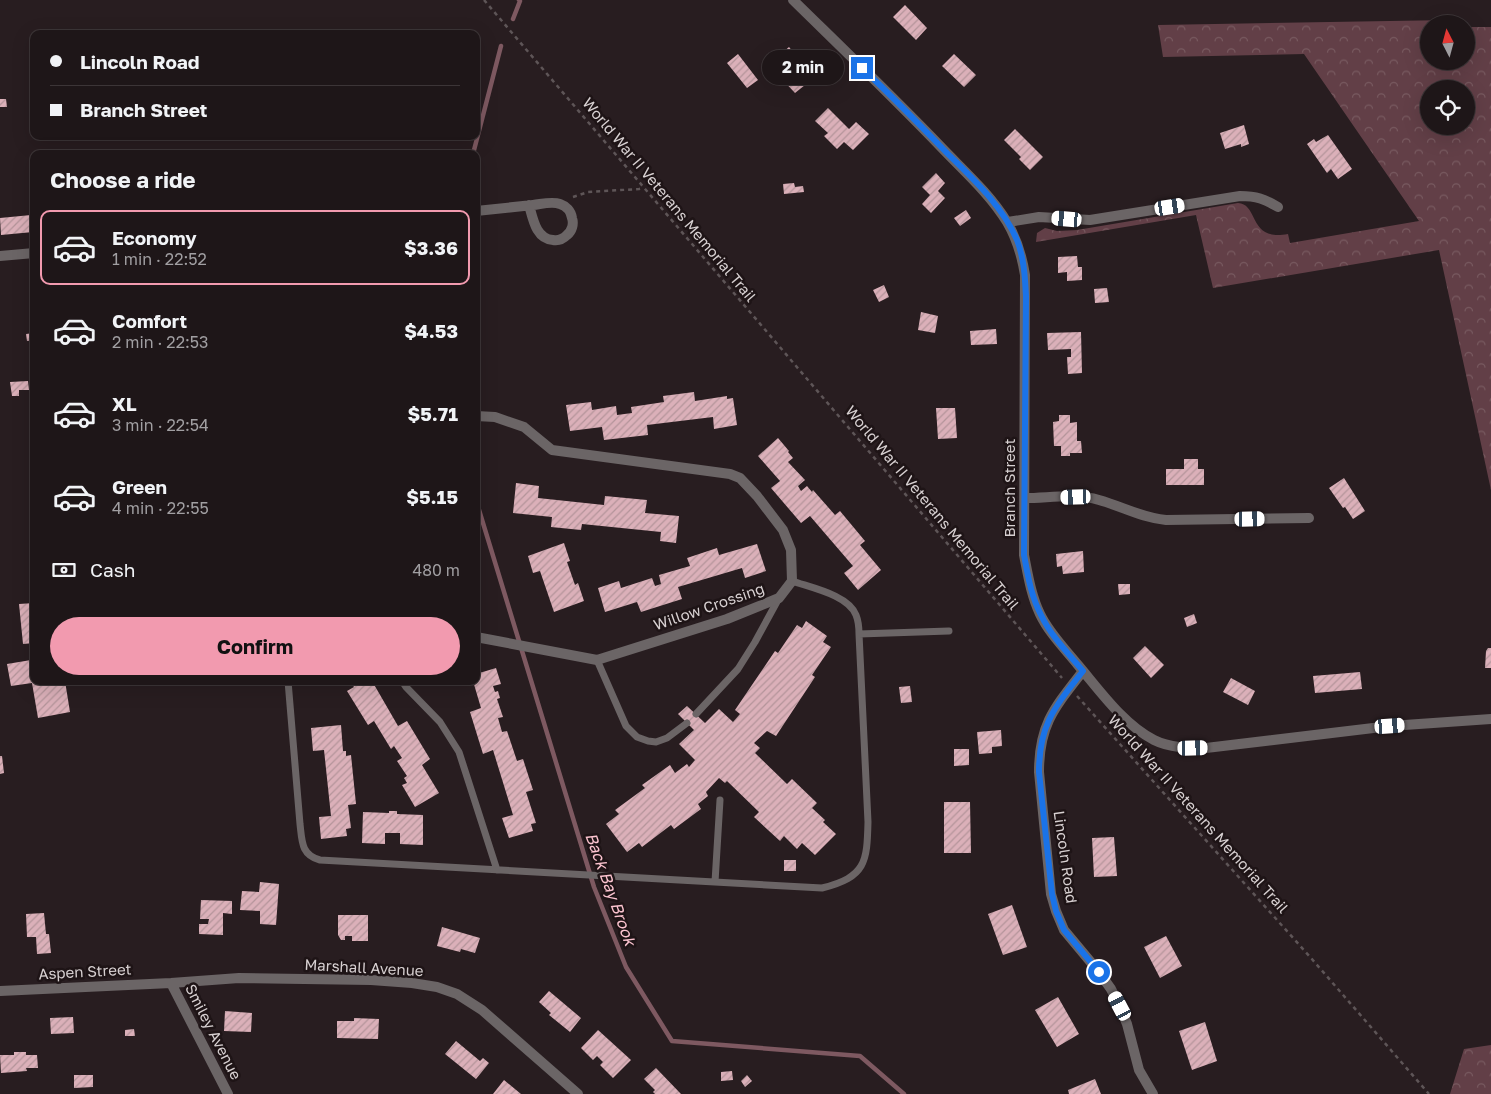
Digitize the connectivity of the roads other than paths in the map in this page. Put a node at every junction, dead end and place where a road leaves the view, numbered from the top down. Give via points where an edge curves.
1 (793, 0) edge
2 (528, 205) junction
3 (1278, 207) dead end
4 (480, 211) edge
5 (1008, 222) junction
6 (30, 253) edge
7 (0, 256) edge
8 (480, 416) edge
9 (1025, 498) junction
10 (1309, 518) dead end
11 (792, 581) junction
12 (779, 598) junction
13 (949, 631) dead end
14 (860, 634) junction
15 (480, 638) edge
16 (597, 660) junction
17 (1083, 671) junction
18 (288, 685) edge
19 (405, 685) edge
20 (696, 714) dead end
21 (1491, 719) edge
22 (687, 723) dead end
23 (720, 800) dead end
24 (497, 870) junction
25 (715, 882) junction
26 (171, 983) junction
27 (0, 991) edge
28 (228, 1094) edge
29 (578, 1094) edge
30 (1153, 1094) edge

1 - 5 street, Branch Street via 902,106 992,200
2 - 2 street via 563,205 569,210 573,222 569,233 555,240 544,237 538,232
2 - 4 street
3 - 5 street via 1261,198 1240,196 1090,220 1033,217
5 - 9 street, Branch Street via 1020,251 1025,276
6 - 7 street
8 - 11 street via 495,417 524,427 552,450 740,478 784,530 791,550
9 - 10 street via 1087,498 1166,520
9 - 17 street, Branch Street via 1024,555 1030,587 1045,623
11 - 12 street, Willow Crossing
11 - 14 lane via 839,597 850,605
12 - 16 street, Willow Crossing via 727,619
12 - 20 lane via 738,669
13 - 14 lane
14 - 25 lane via 868,822 867,852 862,866 852,876 822,888
15 - 16 street, Willow Crossing
16 - 22 lane via 626,726 637,736 656,742 668,738
17 - 21 street, Branch Street via 1141,732 1160,742 1183,748
17 - 30 street, Lincoln Road via 1049,717 1039,754 1052,894 1064,930 1099,972 1120,1006 1139,1070
18 - 24 lane via 300,824 306,853 320,860
19 - 24 lane via 440,722 459,752
23 - 25 lane
24 - 25 lane
26 - 27 street, Aspen Street
26 - 28 street, Smiley Avenue
26 - 29 street, Marshall Avenue via 239,978 372,980 437,988 457,994 482,1010

